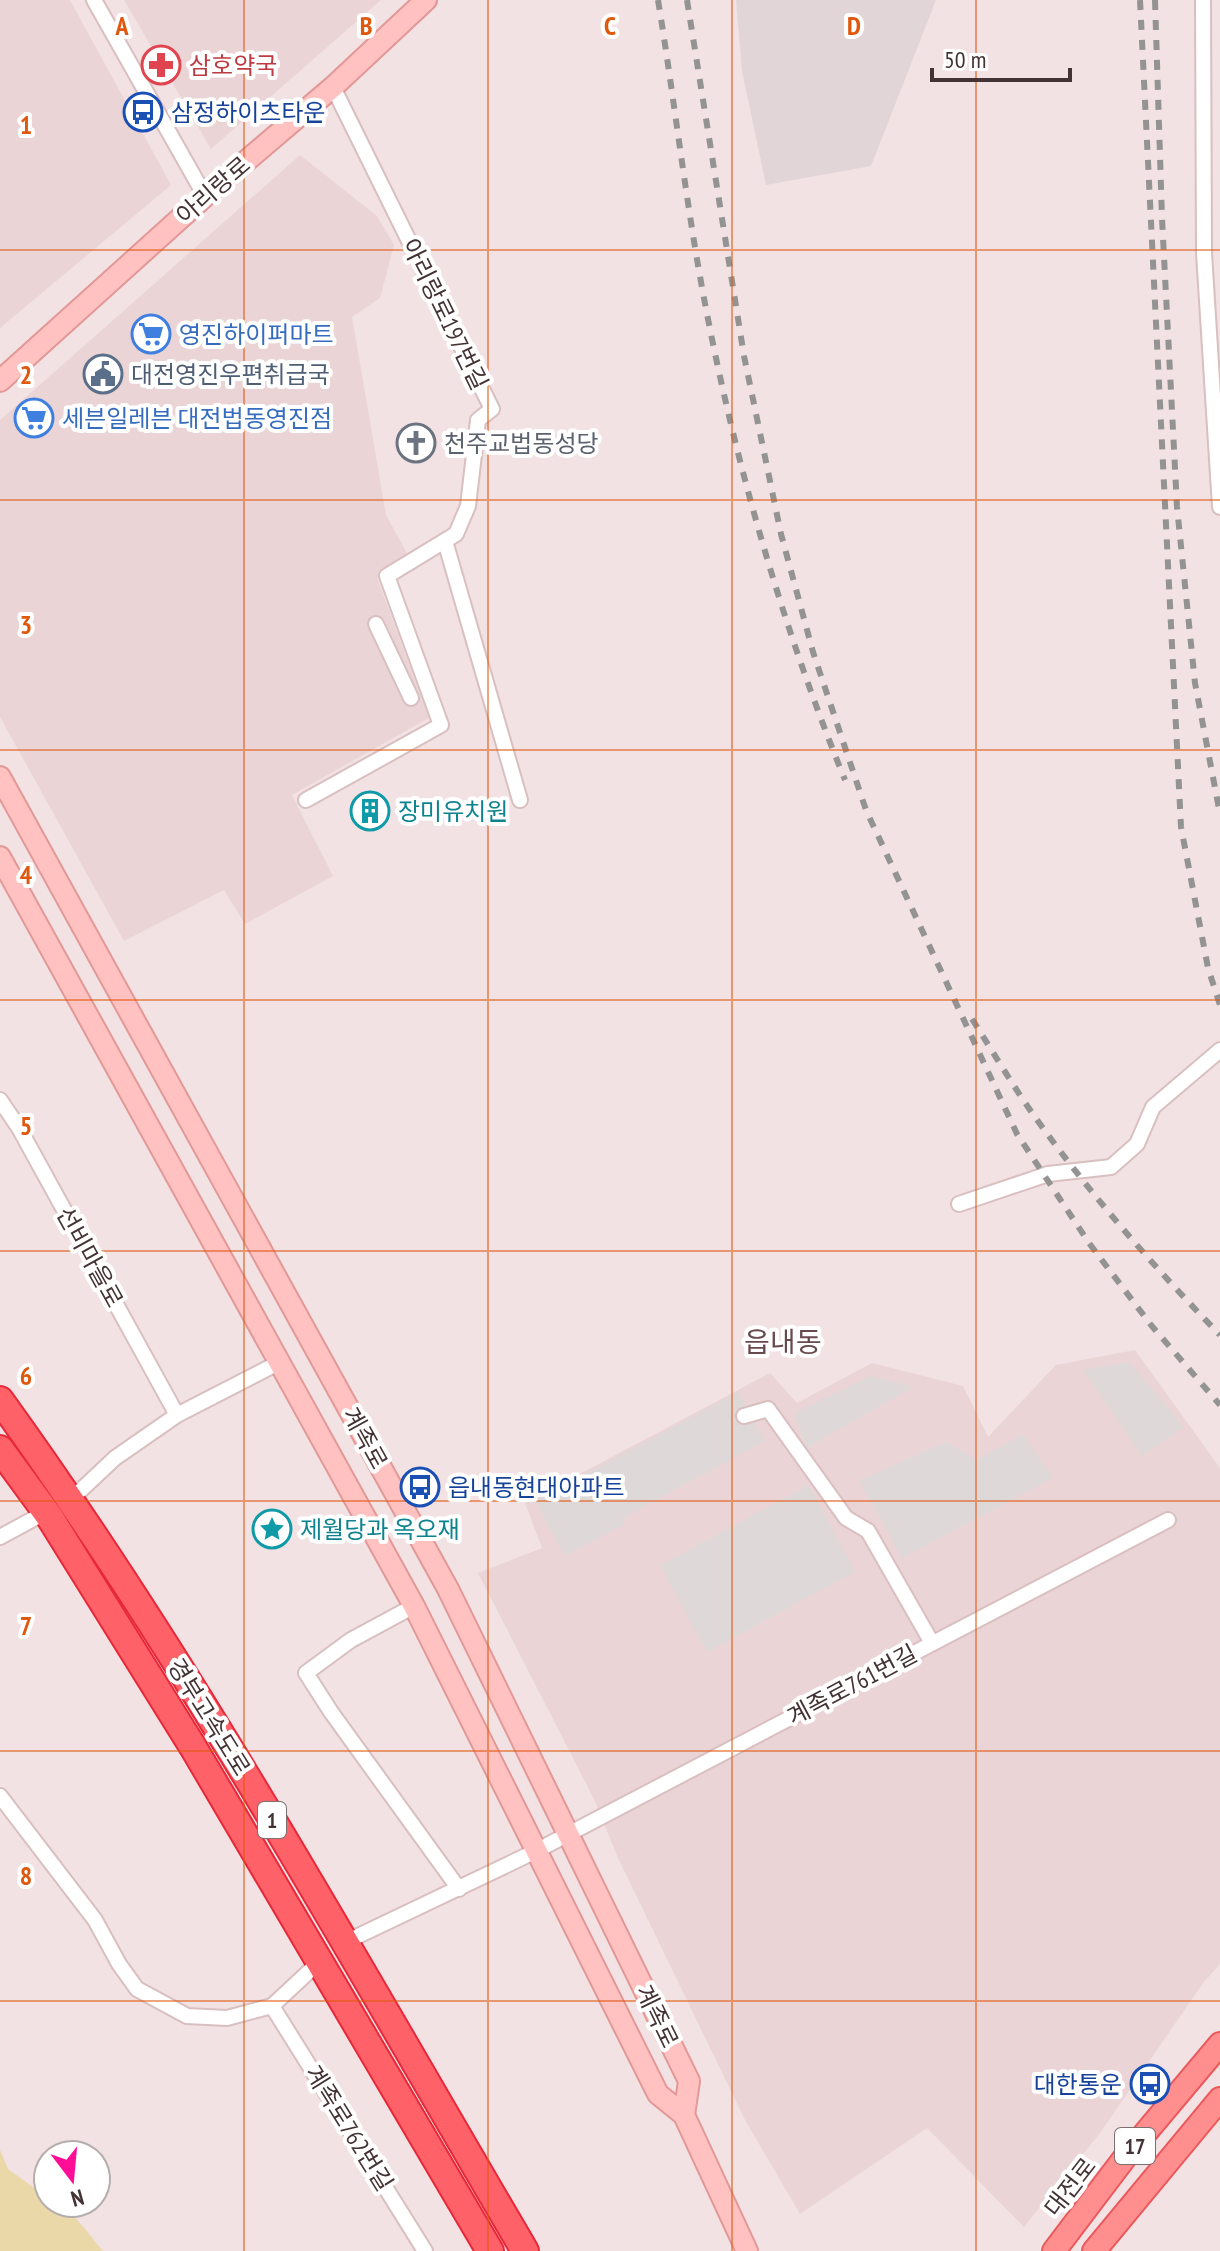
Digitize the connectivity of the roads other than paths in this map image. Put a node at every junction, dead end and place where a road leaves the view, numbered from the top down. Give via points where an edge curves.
1 (94, 0) edge
2 (426, 0) edge
3 (1203, 0) edge
4 (333, 87) junction
5 (205, 196) junction
6 (1204, 253) junction
7 (1220, 253) edge
8 (0, 381) edge
9 (1220, 507) edge
10 (445, 541) junction
11 (376, 624) dead end
12 (411, 698) dead end
13 (0, 777) edge
14 (306, 800) dead end
15 (520, 800) dead end
16 (0, 857) edge
17 (7, 888) edge
18 (1220, 1050) edge
19 (0, 1100) edge
20 (959, 1204) dead end
21 (278, 1363) junction
22 (0, 1400) edge
23 (177, 1415) junction
24 (744, 1416) dead end
25 (0, 1449) edge
26 (81, 1490) dead end
27 (37, 1517) dead end
28 (1168, 1520) dead end
29 (0, 1537) edge
30 (414, 1606) junction
31 (932, 1643) junction
32 (0, 1796) edge
33 (569, 1833) junction
34 (536, 1851) junction
35 (459, 1889) junction
36 (358, 1936) dead end
37 (317, 1964) dead end
38 (272, 2006) junction
39 (1220, 2044) edge
40 (1220, 2099) edge
41 (684, 2115) junction
42 (425, 2251) edge
43 (490, 2251) edge
44 (525, 2251) edge
45 (747, 2251) edge
46 (1054, 2251) edge
47 (1094, 2251) edge

1 - 5 street
2 - 4 main road, 아리랑로
3 - 6 street
4 - 5 main road, 아리랑로
4 - 10 street, 아리랑로197번길 via 492,409 478,420 468,506 456,534
5 - 8 main road, 아리랑로
6 - 7 street
6 - 9 street
10 - 14 street, 아리랑로197번길 via 387,576 441,725
10 - 15 street
11 - 12 street
13 - 33 main road, 계족로 via 448,1589
16 - 17 main road, 계족로
17 - 21 main road, 계족로
18 - 20 street via 1153,1107 1137,1144 1111,1167 1048,1174
19 - 23 street, 선비마을로
21 - 23 street
21 - 30 main road, 계족로
22 - 44 highway, 경부고속도로 / 1 via 71,1499 218,1729
23 - 26 street via 115,1458
24 - 31 street via 768,1409 846,1518 868,1531
25 - 43 highway, 경부고속도로 / 1 via 49,1516 193,1747
27 - 29 street
28 - 31 street, 계족로761번길
30 - 34 main road, 계족로
30 - 35 street via 351,1640 306,1673
31 - 33 street, 계족로761번길
32 - 38 street via 95,1920 137,1989 187,2016 227,2018
33 - 34 street, 계족로761번길
33 - 41 main road, 계족로 via 689,2081
34 - 35 street
34 - 41 main road, 계족로 via 658,2094
35 - 36 street
37 - 38 street
38 - 42 street, 계족로762번길
39 - 46 main road, 대전로 / 17
40 - 47 main road, 17
41 - 45 main road, 계족로

